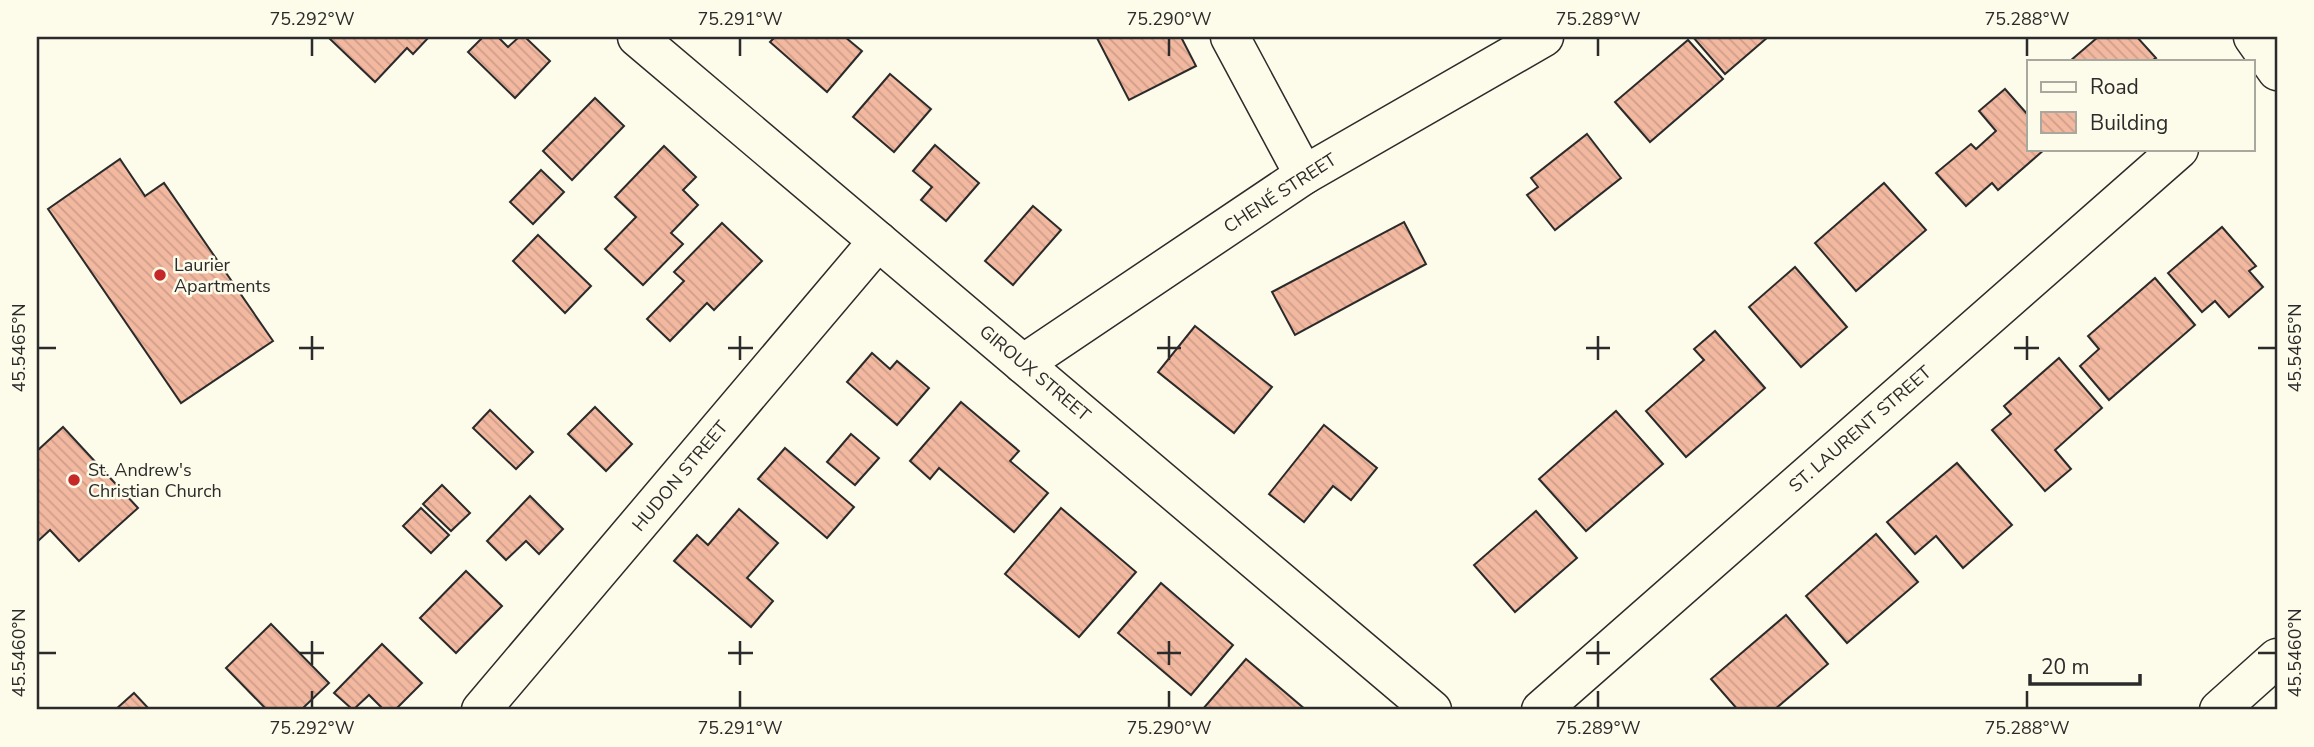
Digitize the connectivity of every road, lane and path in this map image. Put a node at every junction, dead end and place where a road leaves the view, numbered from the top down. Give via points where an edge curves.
1 (637, 37) edge
2 (1230, 37) edge
3 (1544, 37) edge
4 (2178, 150) edge
5 (1304, 175) junction
6 (878, 241) junction
7 (1023, 364) junction
8 (2277, 658) edge
9 (481, 710) edge
10 (1432, 710) edge
11 (1541, 710) edge
12 (2219, 710) edge

1 - 6 street, GIROUX STREET
2 - 5 street
3 - 5 street, CHENÉ STREET
4 - 11 street, ST. LAURENT STREET
5 - 7 street, CHENÉ STREET
6 - 7 street, GIROUX STREET
6 - 9 street, HUDON STREET
7 - 10 street, GIROUX STREET
8 - 12 street

